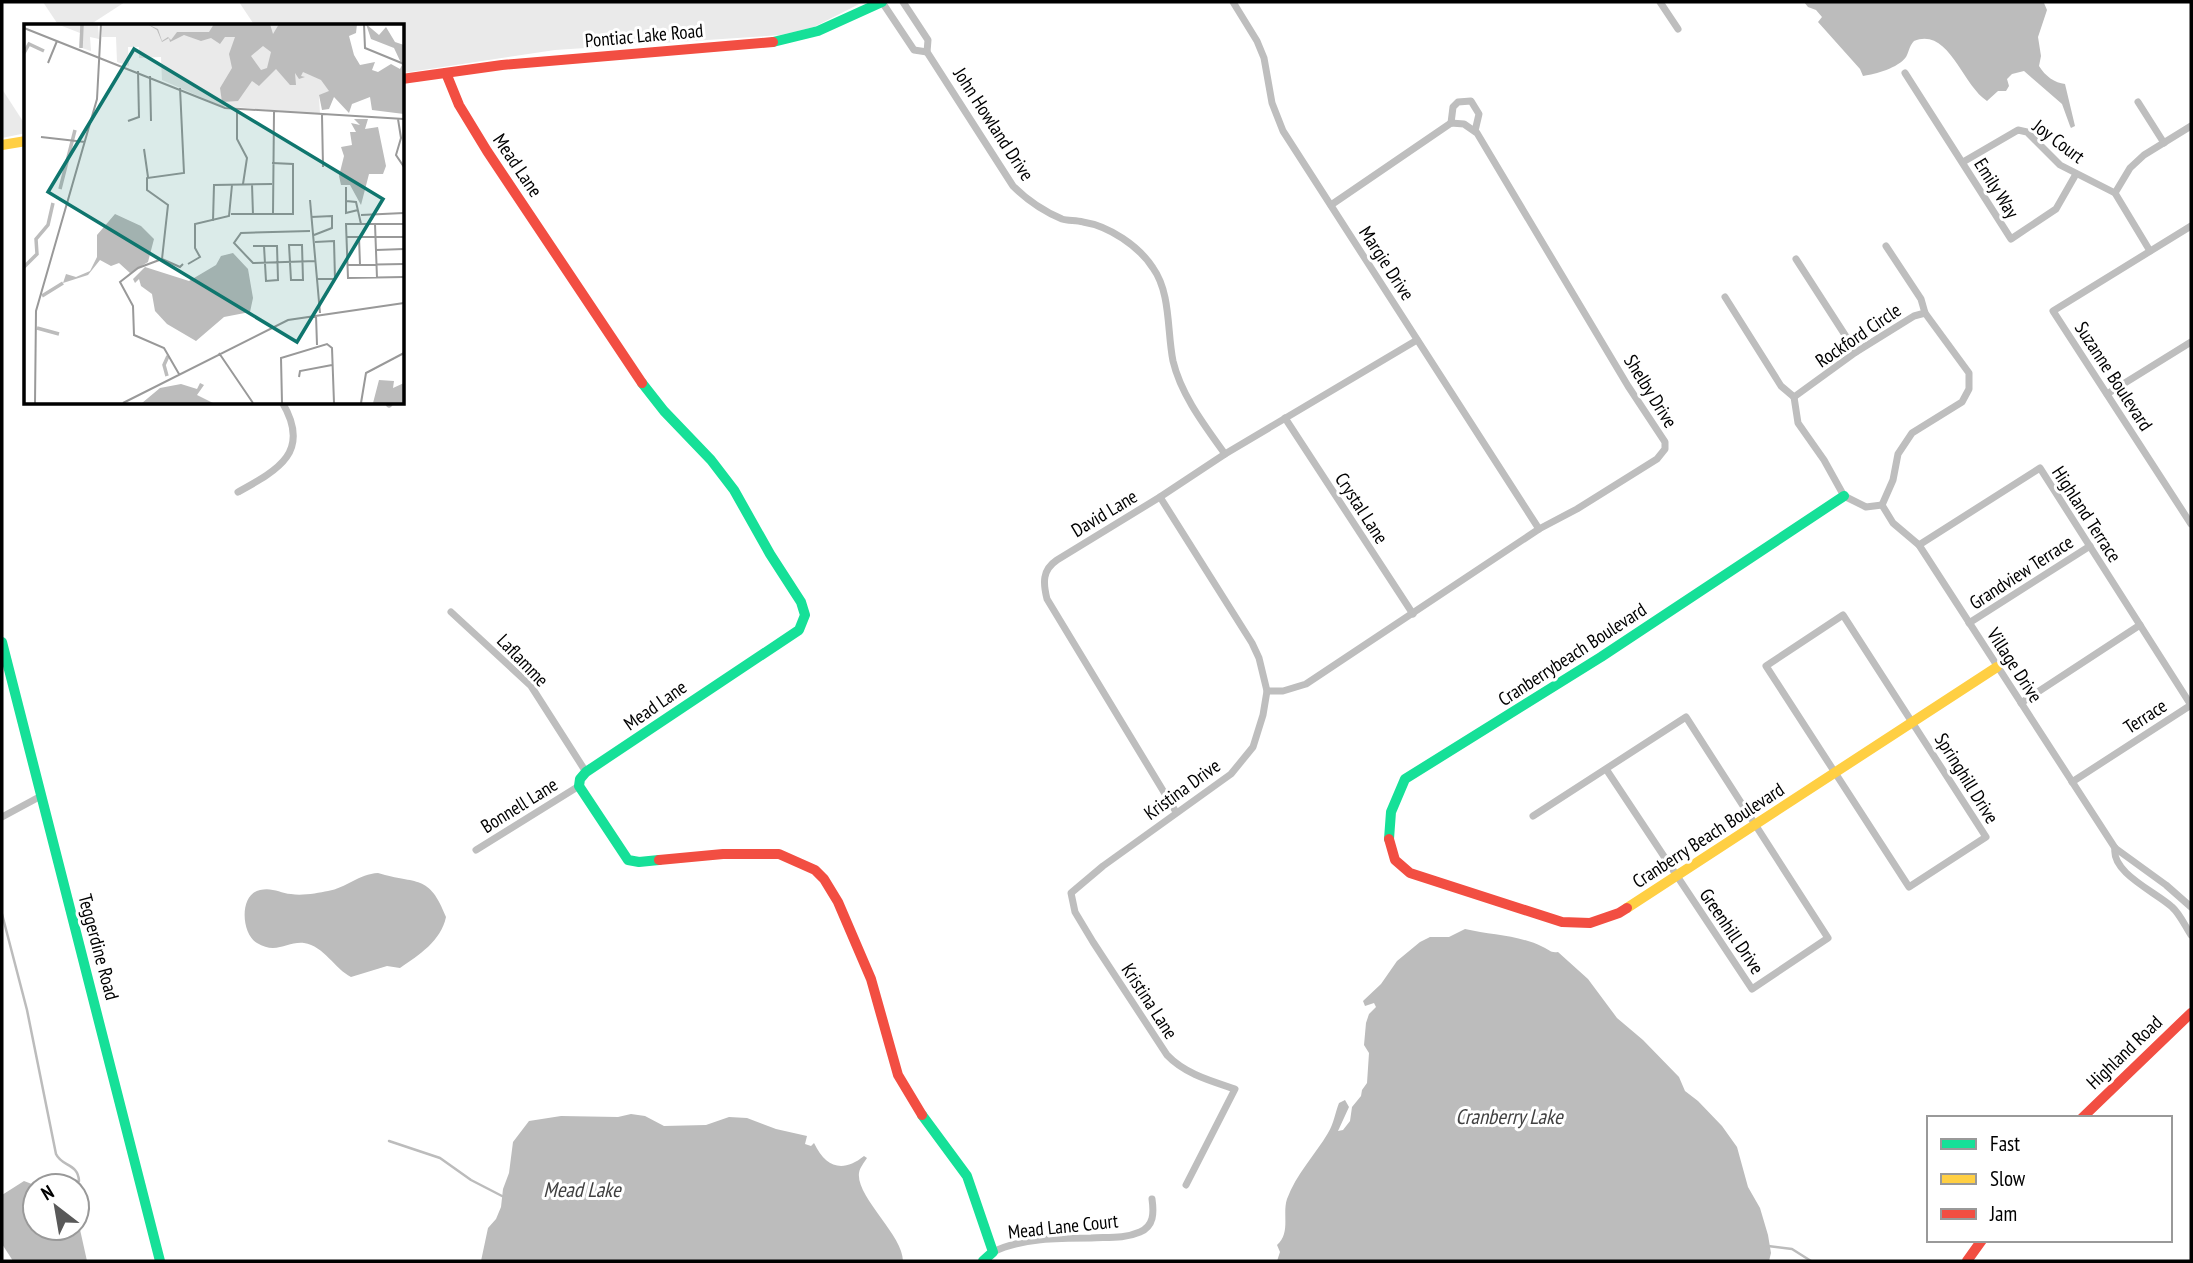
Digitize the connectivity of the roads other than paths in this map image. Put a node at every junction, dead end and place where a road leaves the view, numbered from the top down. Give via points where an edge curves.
1 (882, 2) edge
2 (903, 2) edge
3 (1233, 2) edge
4 (1660, 2) edge
5 (1678, 29) dead end
6 (927, 52) junction
7 (446, 73) junction
8 (1905, 73) dead end
9 (404, 79) edge
10 (2138, 102) dead end
11 (1451, 123) junction
12 (2191, 126) edge
13 (1475, 131) junction
14 (24, 141) edge
15 (2164, 143) junction
16 (2, 145) edge
17 (1963, 162) junction
18 (2076, 174) junction
19 (2115, 193) junction
20 (1331, 205) junction
21 (2191, 226) edge
22 (1886, 246) dead end
23 (2150, 251) junction
24 (1796, 259) dead end
25 (1725, 297) dead end
26 (1925, 313) junction
27 (1417, 340) junction
28 (2190, 346) edge
29 (1856, 352) junction
30 (2107, 394) junction
31 (1794, 397) junction
32 (283, 404) edge
33 (1285, 418) junction
34 (1225, 454) junction
35 (238, 492) dead end
36 (1844, 496) junction
37 (1160, 497) junction
38 (1882, 505) junction
39 (2191, 524) edge
40 (1539, 529) junction
41 (1919, 545) junction
42 (2090, 546) junction
43 (451, 612) dead end
44 (1413, 614) junction
45 (1969, 623) junction
46 (2140, 625) junction
47 (2, 642) edge
48 (1997, 667) junction
49 (1267, 691) junction
50 (2021, 703) junction
51 (1913, 722) junction
52 (1606, 769) junction
53 (586, 772) junction
54 (1834, 773) junction
55 (2072, 782) junction
56 (579, 786) junction
57 (41, 796) junction
58 (1176, 812) junction
59 (1532, 816) dead end
60 (2, 817) edge
61 (1754, 825) junction
62 (2115, 848) junction
63 (476, 850) dead end
64 (1411, 874) joint
65 (1676, 876) junction
66 (1072, 896) joint
67 (2191, 907) edge
68 (2191, 935) edge
69 (2190, 1017) edge
70 (2084, 1116) edge
71 (1186, 1185) dead end
72 (1152, 1199) dead end
73 (1981, 1242) edge
74 (993, 1252) junction
75 (160, 1261) edge
76 (983, 1261) edge
77 (1967, 1261) edge

1 - 6 street, John Howland Drive via 914,50
1 - 7 main road, Pontiac Lake Road via 818,31 779,42
2 - 6 street, John Howland Drive via 928,40
3 - 20 street, Margie Drive via 1264,58 1272,103 1283,131
4 - 5 street
6 - 34 street, John Howland Drive via 1013,186 1064,220 1084,222 1129,243 1154,268 1161,283 1179,381
7 - 9 main road, Pontiac Lake Road
7 - 53 main road, Mead Lane via 459,105 487,150 658,406 732,485 804,609 799,630
8 - 17 street, Emily Way
10 - 15 street
11 - 13 street
11 - 13 street via 1453,107 1471,101 1479,114
11 - 20 street
12 - 15 street
13 - 40 street, Shelby Drive via 1665,442 1657,459
14 - 16 main road
15 - 19 street via 2130,167
17 - 18 street, Joy Court via 2018,130 2027,132 2060,165
17 - 18 street, Emily Way via 2011,239 2056,209
18 - 19 street, Joy Court
19 - 23 street
20 - 27 street, Margie Drive
21 - 23 street, Suzanne Boulevard
22 - 26 street via 1921,299
23 - 30 street, Suzanne Boulevard via 2053,311
24 - 29 street
25 - 31 street via 1781,386
26 - 29 street, Rockford Circle
26 - 38 street, Rockford Circle via 1969,373 1969,388 1962,402 1912,433 1898,454
27 - 33 street, David Lane
27 - 40 street, Margie Drive
28 - 30 street
29 - 31 street, Rockford Circle
30 - 39 street, Suzanne Boulevard
31 - 36 street via 1798,423
32 - 35 street via 294,426 292,450 275,469
33 - 34 street, David Lane
33 - 44 street, Crystal Lane
34 - 37 street, David Lane
36 - 38 street via 1866,507
36 - 64 main road, Cranberrybeach Boulevard via 1601,657 1405,779 1390,810 1390,847
37 - 49 street, Kristina Drive via 1252,643
37 - 58 street, David Lane via 1050,564 1043,580 1047,599 1063,628
38 - 41 street, Village Drive via 1893,523
40 - 44 street, Shelby Drive
41 - 42 street, Highland Terrace via 2040,468
41 - 45 street, Village Drive
42 - 45 street, Grandview Terrace
42 - 46 street, Highland Terrace
43 - 53 street, Laflamme via 531,686
44 - 49 street, Shelby Drive via 1306,684
45 - 48 street, Village Drive
46 - 50 street
46 - 55 street, Terrace via 2191,705
47 - 57 main road, Teggerdine Road
48 - 50 street, Village Drive
48 - 51 main road, Cranberry Beach Boulevard
49 - 58 street, Kristina Drive via 1253,747 1231,774
50 - 55 street, Village Drive
51 - 54 main road, Cranberry Beach Boulevard
51 - 54 street via 1843,615 1766,667
51 - 54 street, Springhill Drive via 1986,837 1909,887
52 - 59 street
52 - 61 street via 1686,718
52 - 65 street
53 - 56 main road, Mead Lane
54 - 61 main road, Cranberry Beach Boulevard
55 - 62 street, Village Drive
56 - 63 street, Bonnell Lane
56 - 74 main road via 628,860 779,853 824,879 870,979 898,1075 967,1176
57 - 60 street
57 - 75 main road, Teggerdine Road
58 - 66 street, Kristina Drive via 1076,887
61 - 65 main road, Cranberry Beach Boulevard
61 - 65 street, Greenhill Drive via 1828,938 1752,989
62 - 67 street, Village Drive
62 - 68 street, Village Drive via 2122,869 2172,907
64 - 65 main road, Cranberry Beach Boulevard via 1574,924 1619,913
66 - 71 street, Kristina Lane via 1075,912 1167,1055 1195,1075 1235,1089
69 - 70 main road, Highland Road
72 - 74 street, Mead Lane Court via 1152,1219 1140,1232 1116,1238 1058,1238
73 - 77 main road
74 - 76 main road

